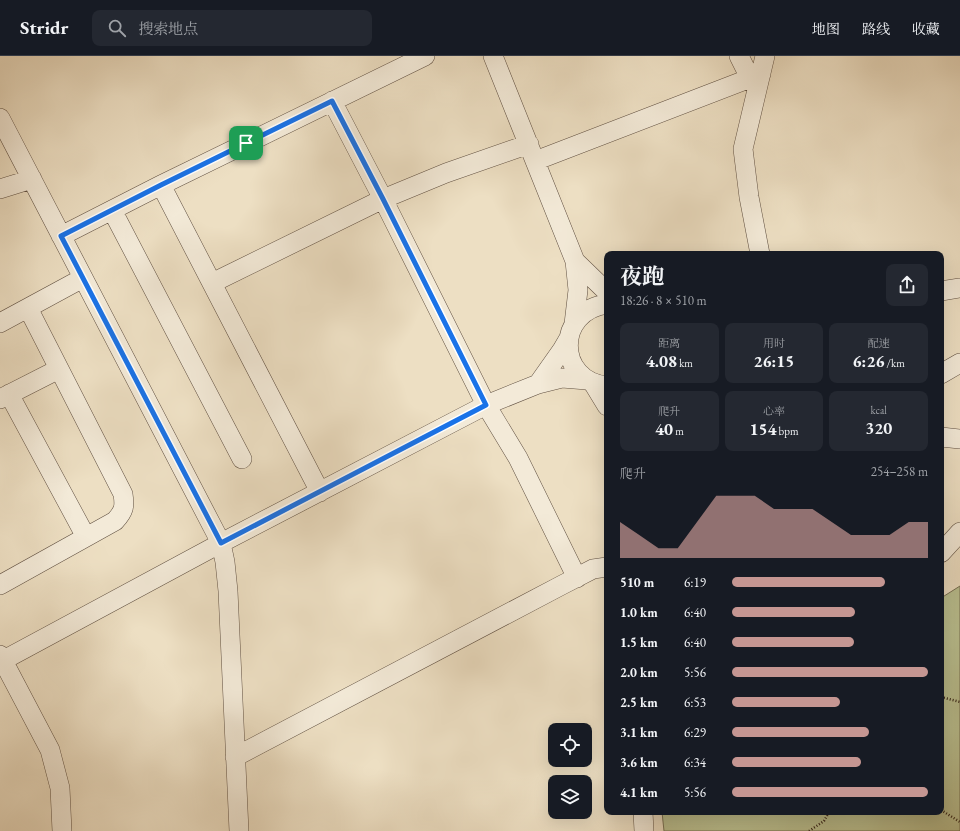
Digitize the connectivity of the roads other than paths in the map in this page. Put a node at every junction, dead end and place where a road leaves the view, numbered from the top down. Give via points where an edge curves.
1 (425, 56) edge
2 (494, 56) edge
3 (739, 56) edge
4 (759, 69) edge
5 (332, 101) junction
6 (0, 118) edge
7 (532, 152) junction
8 (32, 179) junction
9 (161, 185) junction
10 (0, 189) edge
11 (383, 199) junction
12 (112, 210) junction
13 (61, 236) junction
14 (759, 251) edge
15 (575, 261) junction
16 (83, 278) junction
17 (212, 283) junction
18 (960, 288) edge
19 (604, 289) edge
20 (944, 291) edge
21 (604, 304) edge
22 (28, 308) junction
23 (0, 323) edge
24 (571, 331) junction
25 (960, 363) edge
26 (59, 369) junction
27 (944, 372) edge
28 (595, 383) edge
29 (538, 384) junction
30 (5, 397) edge
31 (604, 400) edge
32 (486, 405) junction
33 (944, 437) edge
34 (960, 439) edge
35 (242, 459) dead end
36 (320, 492) junction
37 (960, 532) edge
38 (86, 537) junction
39 (221, 543) junction
40 (944, 550) edge
41 (604, 568) edge
42 (577, 578) junction
43 (0, 584) edge
44 (1, 659) edge
45 (235, 757) junction
46 (643, 815) edge
47 (62, 831) edge
48 (239, 831) edge
49 (644, 831) edge

1 - 5 street
2 - 7 street
3 - 4 street
4 - 7 street
4 - 14 street via 744,149 749,197
5 - 9 street
5 - 11 street
6 - 8 street
7 - 11 street via 446,173
7 - 15 street
8 - 10 street
8 - 13 street
9 - 12 street
9 - 17 street
11 - 17 street
11 - 32 street
12 - 13 street
12 - 35 street
13 - 16 street
15 - 19 street
15 - 24 street via 578,290
16 - 22 street
16 - 39 street
17 - 36 street
18 - 20 street
21 - 24 street via 587,310 578,318
22 - 23 street
22 - 26 street
24 - 28 street via 568,343 570,357 576,370
24 - 29 street via 562,350
25 - 27 street
26 - 30 street
26 - 38 street via 123,494 125,504 122,514 115,521
28 - 29 street via 562,378
28 - 31 street
29 - 32 street
30 - 38 street
32 - 36 street
32 - 42 street via 518,458
33 - 34 street
36 - 39 street
37 - 40 street
38 - 43 street
39 - 44 street
39 - 45 street via 228,591
41 - 42 street via 593,569
42 - 45 street
44 - 47 street via 50,750 60,788
45 - 48 street
46 - 49 street

